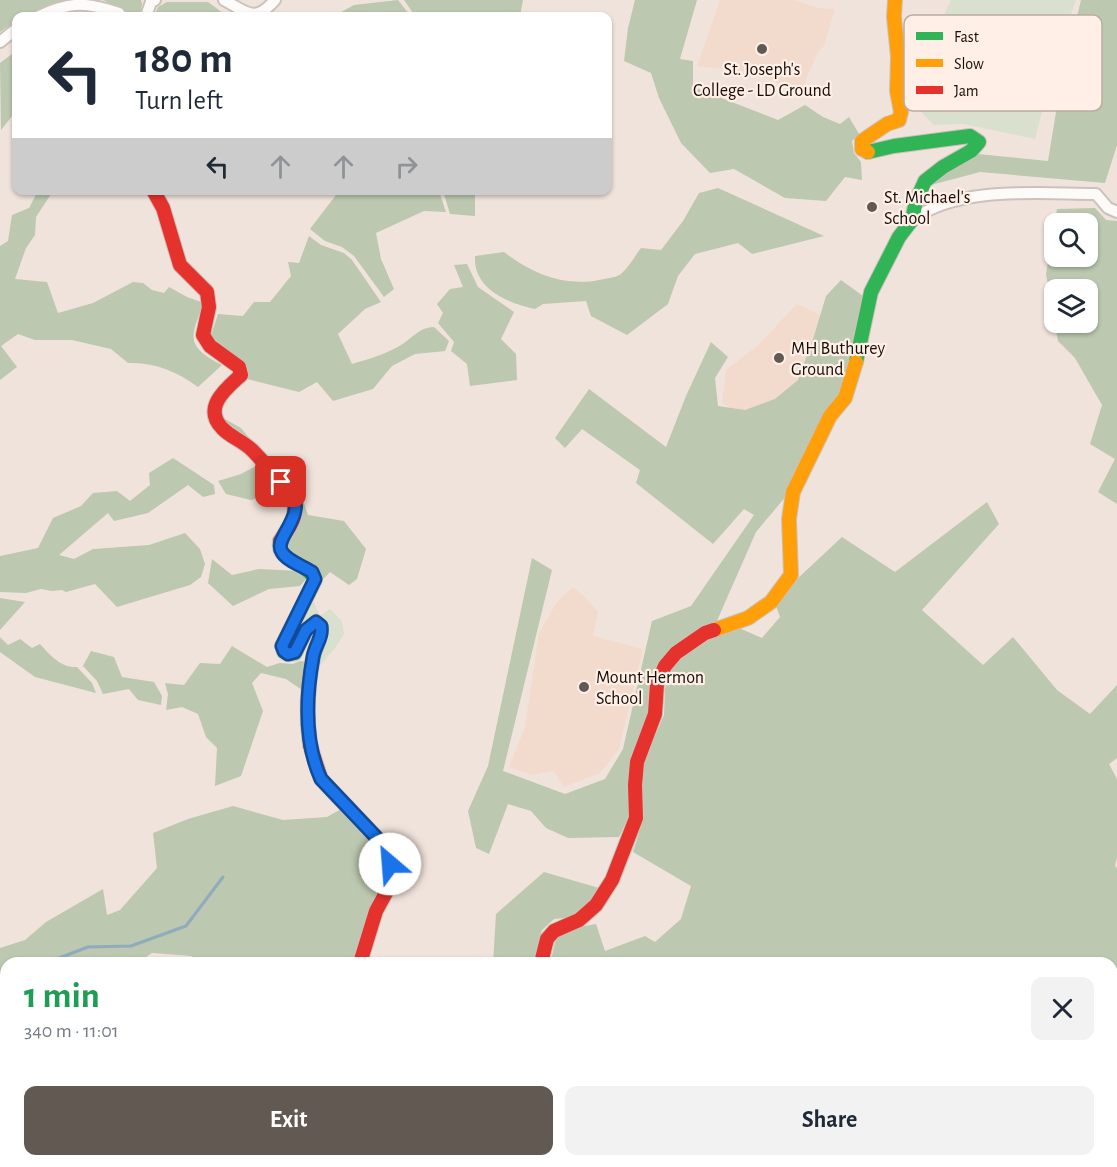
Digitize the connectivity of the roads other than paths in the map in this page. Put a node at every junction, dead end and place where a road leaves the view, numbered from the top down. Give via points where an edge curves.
1 (155, 0) edge
2 (224, 0) edge
3 (275, 0) edge
4 (895, 0) edge
5 (50, 12) edge
6 (116, 12) edge
7 (147, 12) edge
8 (242, 12) edge
9 (263, 12) edge
10 (12, 32) edge
11 (0, 42) edge
12 (156, 195) edge
13 (1117, 212) edge
14 (912, 220) junction
15 (362, 957) edge
16 (543, 957) edge

1 - 7 street
2 - 8 street
3 - 9 street
4 - 14 main road via 901,112 899,120 862,141 862,149 868,152 970,136 979,142 926,181
5 - 6 street via 93,4
10 - 11 street
12 - 15 main road via 180,265 207,292 209,308 203,334 210,346 239,367 241,375 219,396 215,406 221,428 250,448 291,489 296,509 279,548 283,555 312,572 315,579 282,646 288,654 295,652 310,625 316,622 321,626 311,670 309,714 316,769 376,837 390,864 388,889 376,911
13 - 14 street via 1096,194 1005,193 961,200
14 - 16 main road via 871,292 845,398 830,416 793,492 789,519 791,575 771,603 748,618 705,633 676,653 665,666 657,684 655,714 637,762 636,818 612,880 596,905 579,920 554,931 547,939

